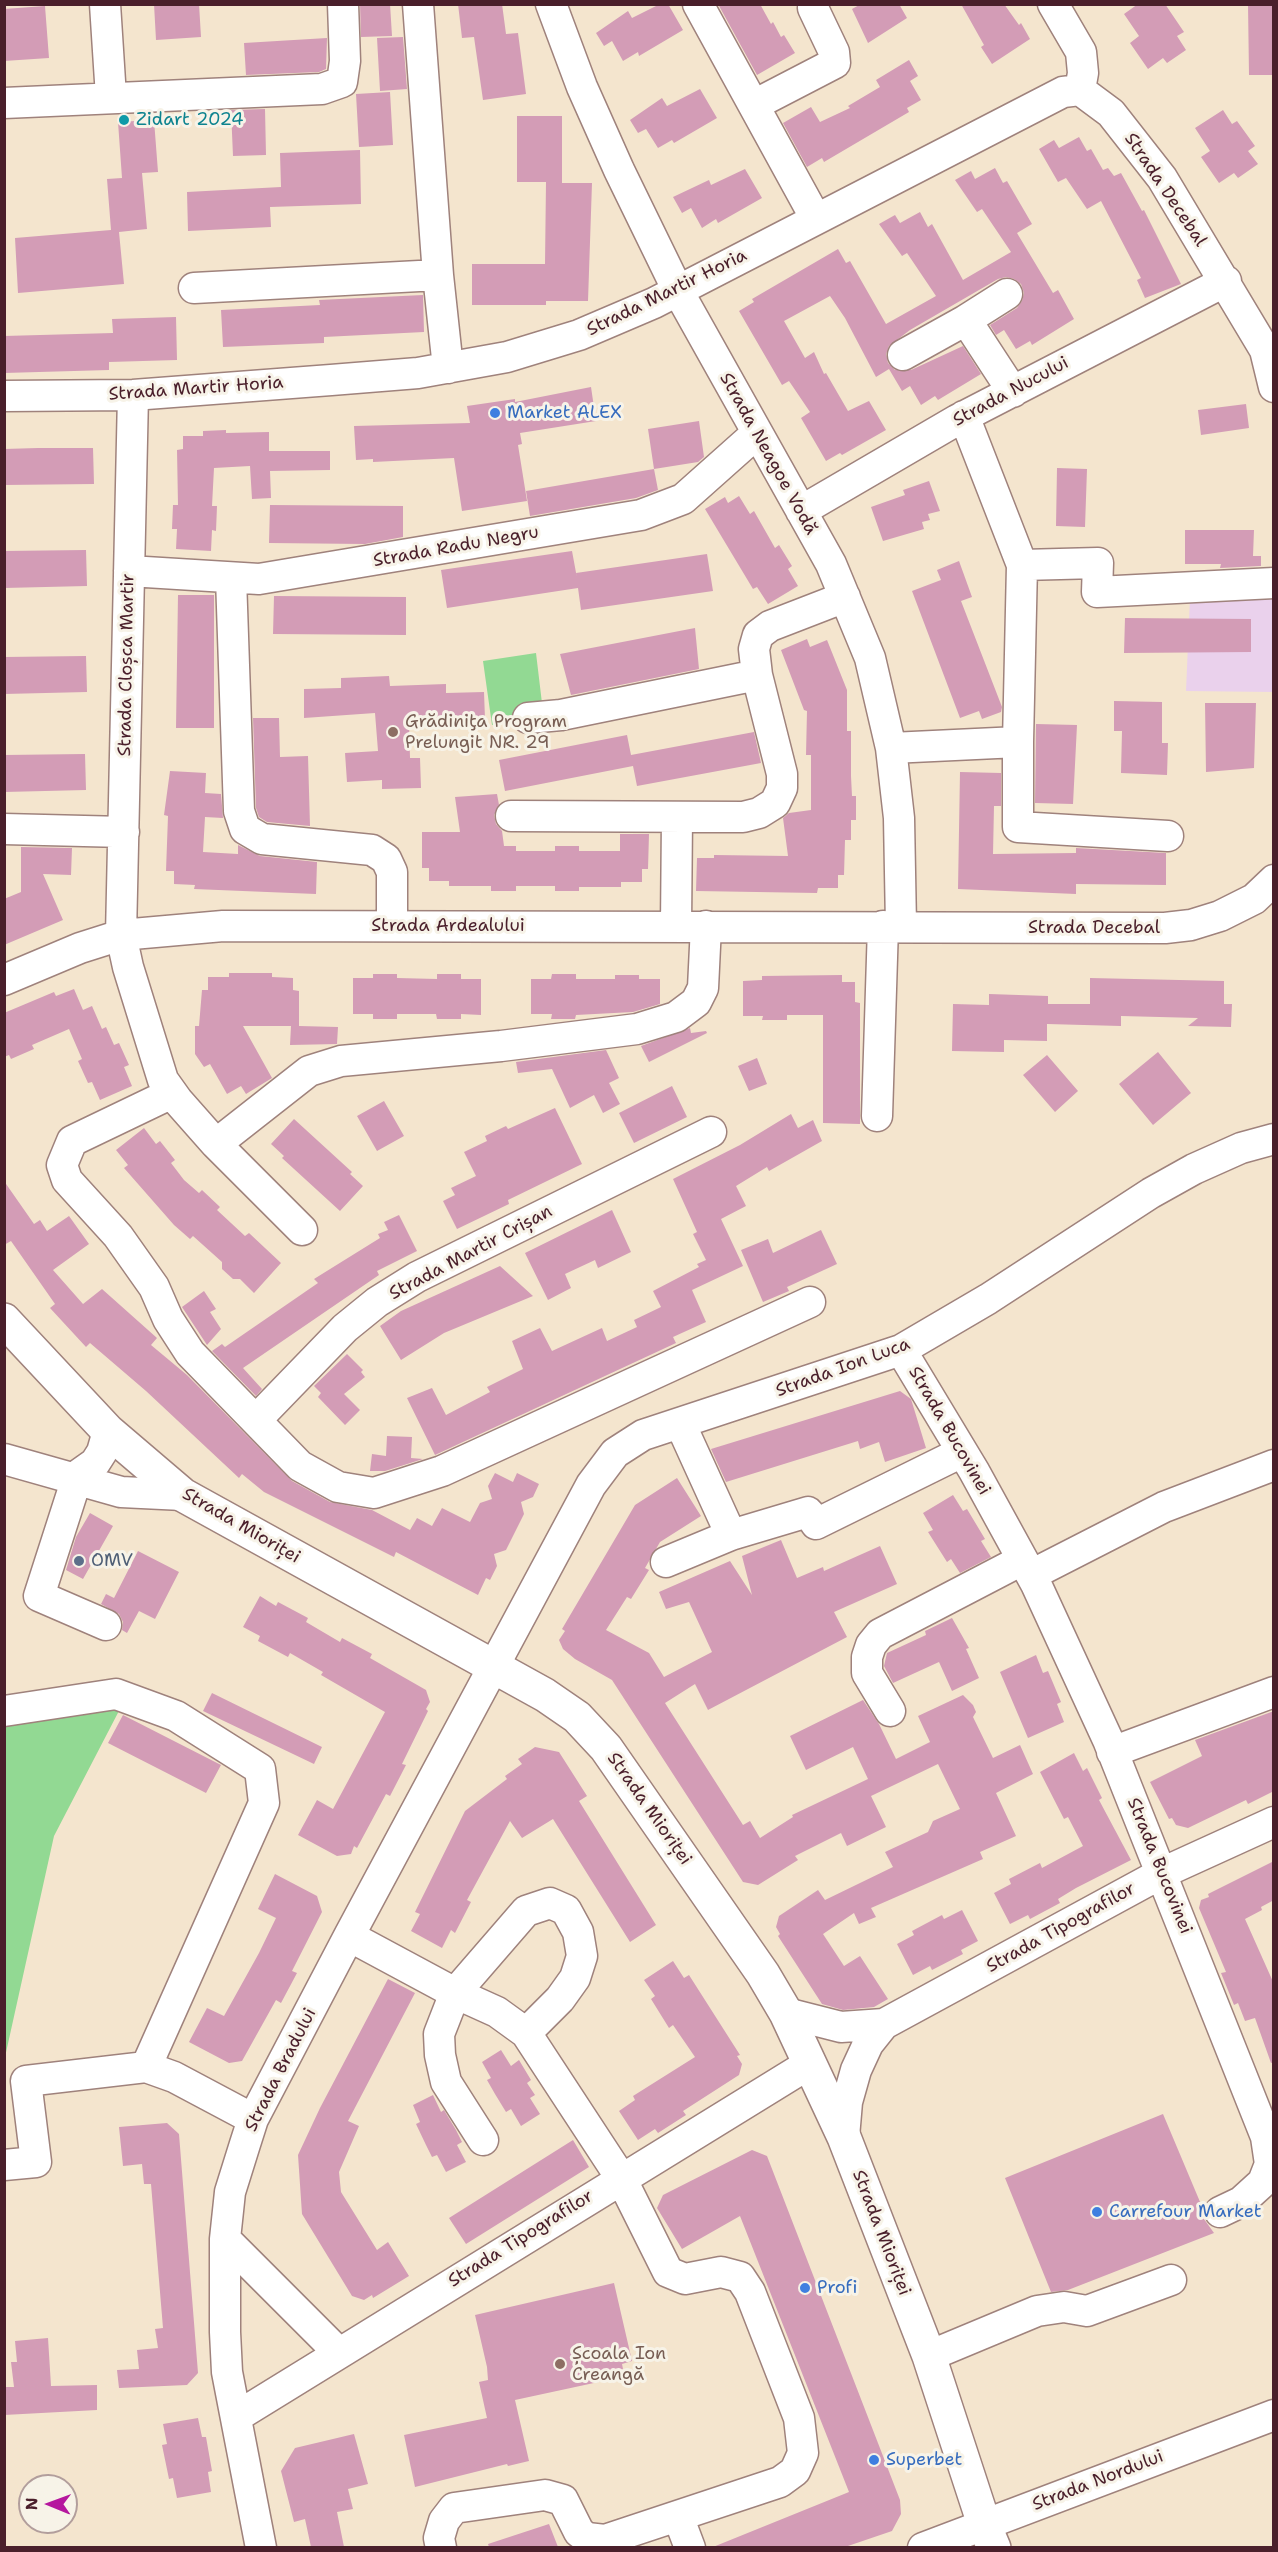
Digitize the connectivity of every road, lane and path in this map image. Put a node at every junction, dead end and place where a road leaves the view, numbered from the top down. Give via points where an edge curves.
1 (105, 4) edge
2 (343, 4) edge
3 (418, 4) edge
4 (551, 4) edge
5 (698, 4) edge
6 (1053, 4) edge
7 (813, 9) dead end
8 (1080, 90) junction
9 (111, 98) junction
10 (4, 103) edge
11 (754, 105) junction
12 (816, 219) junction
13 (438, 275) junction
14 (1226, 281) junction
15 (194, 288) dead end
16 (678, 291) junction
17 (1007, 294) dead end
18 (966, 320) junction
19 (1269, 348) edge
20 (903, 355) dead end
21 (448, 368) junction
22 (1274, 387) edge
23 (1013, 392) junction
24 (133, 395) junction
25 (4, 396) edge
26 (964, 416) junction
27 (756, 434) junction
28 (801, 511) junction
29 (1022, 566) junction
30 (129, 571) junction
31 (231, 578) junction
32 (1274, 583) edge
33 (845, 597) junction
34 (757, 675) junction
35 (528, 718) dead end
36 (1018, 742) junction
37 (891, 748) junction
38 (511, 816) dead end
39 (677, 817) junction
40 (4, 829) edge
41 (124, 832) junction
42 (1168, 836) dead end
43 (1274, 880) edge
44 (392, 926) junction
45 (676, 926) junction
46 (706, 926) junction
47 (892, 926) junction
48 (121, 935) junction
49 (4, 980) edge
50 (172, 1093) junction
51 (877, 1116) dead end
52 (711, 1132) dead end
53 (1274, 1139) edge
54 (216, 1144) junction
55 (302, 1230) dead end
56 (810, 1302) dead end
57 (4, 1320) edge
58 (901, 1350) junction
59 (256, 1420) junction
60 (680, 1424) junction
61 (108, 1431) junction
62 (962, 1452) junction
63 (4, 1459) edge
64 (1274, 1464) edge
65 (74, 1480) junction
66 (183, 1494) junction
67 (730, 1535) junction
68 (666, 1562) dead end
69 (1027, 1568) junction
70 (106, 1624) dead end
71 (494, 1667) junction
72 (1274, 1692) edge
73 (4, 1711) edge
74 (890, 1711) dead end
75 (1112, 1752) junction
76 (1274, 1822) edge
77 (1162, 1873) junction
78 (349, 1936) junction
79 (455, 1993) junction
80 (786, 2013) junction
81 (884, 2024) junction
82 (526, 2033) junction
83 (809, 2064) junction
84 (146, 2067) junction
85 (253, 2119) junction
86 (844, 2137) junction
87 (483, 2140) dead end
88 (1272, 2163) edge
89 (4, 2165) edge
90 (621, 2178) junction
91 (1220, 2212) dead end
92 (225, 2239) junction
93 (1171, 2280) dead end
94 (338, 2352) junction
95 (929, 2356) junction
96 (1274, 2415) edge
97 (236, 2417) junction
98 (678, 2516) junction
99 (989, 2536) edge
100 (261, 2547) edge
101 (441, 2547) edge
102 (690, 2547) edge
103 (923, 2547) edge

1 - 9 street
2 - 9 street via 342,82 322,89
3 - 13 street
4 - 16 street, Strada Neagoe Vodă via 582,87
5 - 11 street
6 - 8 street via 1081,52
7 - 11 street via 834,52 835,63
8 - 12 street, Strada Martir Horia via 1063,92
8 - 14 street, Strada Decebal via 1111,112 1162,178
9 - 10 street
11 - 12 street
12 - 16 street, Strada Martir Horia
13 - 15 street
13 - 21 street
14 - 19 street, Strada Decebal
14 - 23 street, Strada Nucului
16 - 21 street, Strada Martir Horia via 579,335 507,357
16 - 27 street, Strada Neagoe Vodă
17 - 18 street
18 - 20 street
18 - 23 street
19 - 22 street, Strada Decebal
21 - 24 street, Strada Martir Horia
23 - 26 street, Strada Nucului
24 - 25 street, Strada Martir Horia
24 - 30 street, Strada Cloșca Martir
26 - 28 street, Strada Nucului
26 - 29 street
27 - 28 street, Strada Neagoe Vodă
27 - 31 street, Strada Radu Negru via 683,499 641,515 293,574
28 - 33 street, Strada Neagoe Vodă
29 - 32 street via 1098,563 1097,592
29 - 36 street
30 - 31 street, Strada Radu Negru
30 - 41 street, Strada Cloșca Martir
31 - 44 street via 239,810 245,829 262,839 372,850 386,859 392,872
33 - 34 street via 758,634 754,649
33 - 37 street, Strada Neagoe Vodă via 870,658
34 - 35 street via 561,715
34 - 39 street via 782,774 782,788 775,803 743,817
36 - 37 street
36 - 42 street via 1018,827
37 - 47 street, Strada Neagoe Vodă via 899,818
38 - 39 street
39 - 45 street
40 - 41 street
41 - 48 street, Strada Cloșca Martir
43 - 47 street, Strada Decebal via 1254,899 1191,925 1110,930
44 - 45 street, Strada Ardealului
44 - 48 street, Strada Ardealului via 223,926
45 - 46 street, Strada Ardealului
46 - 47 street, Strada Ardealului
46 - 54 street via 703,988 696,1002 676,1017 626,1030 341,1061 309,1071
47 - 51 street, Strada Neagoe Vodă
48 - 49 street, Strada Ardealului
48 - 50 street via 164,1080
50 - 54 street
50 - 59 street via 72,1141 62,1164 67,1180 118,1236 154,1287 168,1319 190,1353
52 - 59 street, Strada Martir Crișan via 417,1277 377,1302 345,1328
53 - 58 street, Strada Ion Luca via 1241,1148 1151,1193 988,1299
54 - 55 street
56 - 59 street via 442,1471 374,1493 338,1487 300,1466
57 - 61 main road, Strada Mioriței
58 - 60 street, Strada Ion Luca
58 - 62 street, Strada Bucovinei
60 - 67 street
60 - 71 street, Strada Ion Luca via 643,1435 615,1454 591,1485
61 - 65 street via 95,1463
61 - 66 main road, Strada Mioriței
62 - 67 street via 816,1524 808,1512
62 - 69 street, Strada Bucovinei
63 - 65 street
64 - 69 street via 1164,1507
65 - 66 street via 121,1492
65 - 70 street via 39,1596
66 - 71 main road, Strada Mioriței
67 - 68 street
69 - 74 street via 880,1634 871,1645 867,1673
69 - 75 street, Strada Bucovinei
71 - 78 street, Strada Bradului
71 - 80 main road, Strada Mioriței via 577,1717 606,1748 757,1964
72 - 75 street
73 - 84 street via 116,1694 176,1716 260,1769 264,1803
75 - 77 street, Strada Bucovinei
76 - 77 street, Strada Tipografilor
77 - 81 street, Strada Tipografilor
77 - 88 street, Strada Bucovinei via 1266,2137
78 - 79 street
78 - 85 street, Strada Bradului
79 - 82 street via 497,2012
79 - 82 street via 526,1911 550,1903 566,1910 578,1932 582,1956 575,1978
79 - 87 street via 439,2034 440,2055 446,2082
80 - 81 street, Strada Tipografilor via 841,2028
80 - 83 main road, Strada Mioriței
81 - 86 street, Strada Tipografilor via 868,2044 856,2070 847,2102
82 - 90 street
83 - 86 main road, Strada Mioriței
83 - 90 street, Strada Tipografilor
84 - 85 street via 174,2077
84 - 89 street via 26,2081 36,2162
85 - 92 street, Strada Bradului via 230,2192
86 - 95 main road, Strada Mioriței
88 - 91 street, Strada Bucovinei via 1263,2182 1240,2202
90 - 94 street, Strada Tipografilor
90 - 98 street via 668,2272 685,2279 722,2272 740,2277 750,2292 799,2418 803,2453 795,2471 780,2482
92 - 94 street
92 - 97 street, Strada Bradului via 227,2372
93 - 95 street via 1087,2311 1064,2307 1037,2311
94 - 97 street, Strada Tipografilor
95 - 99 main road, Strada Mioriței
96 - 99 street, Strada Nordului
97 - 100 street, Strada Bradului
98 - 101 street via 605,2540 587,2538 579,2532 563,2500 545,2494 454,2508 444,2522 439,2538
98 - 102 street
99 - 103 street, Strada Nordului

